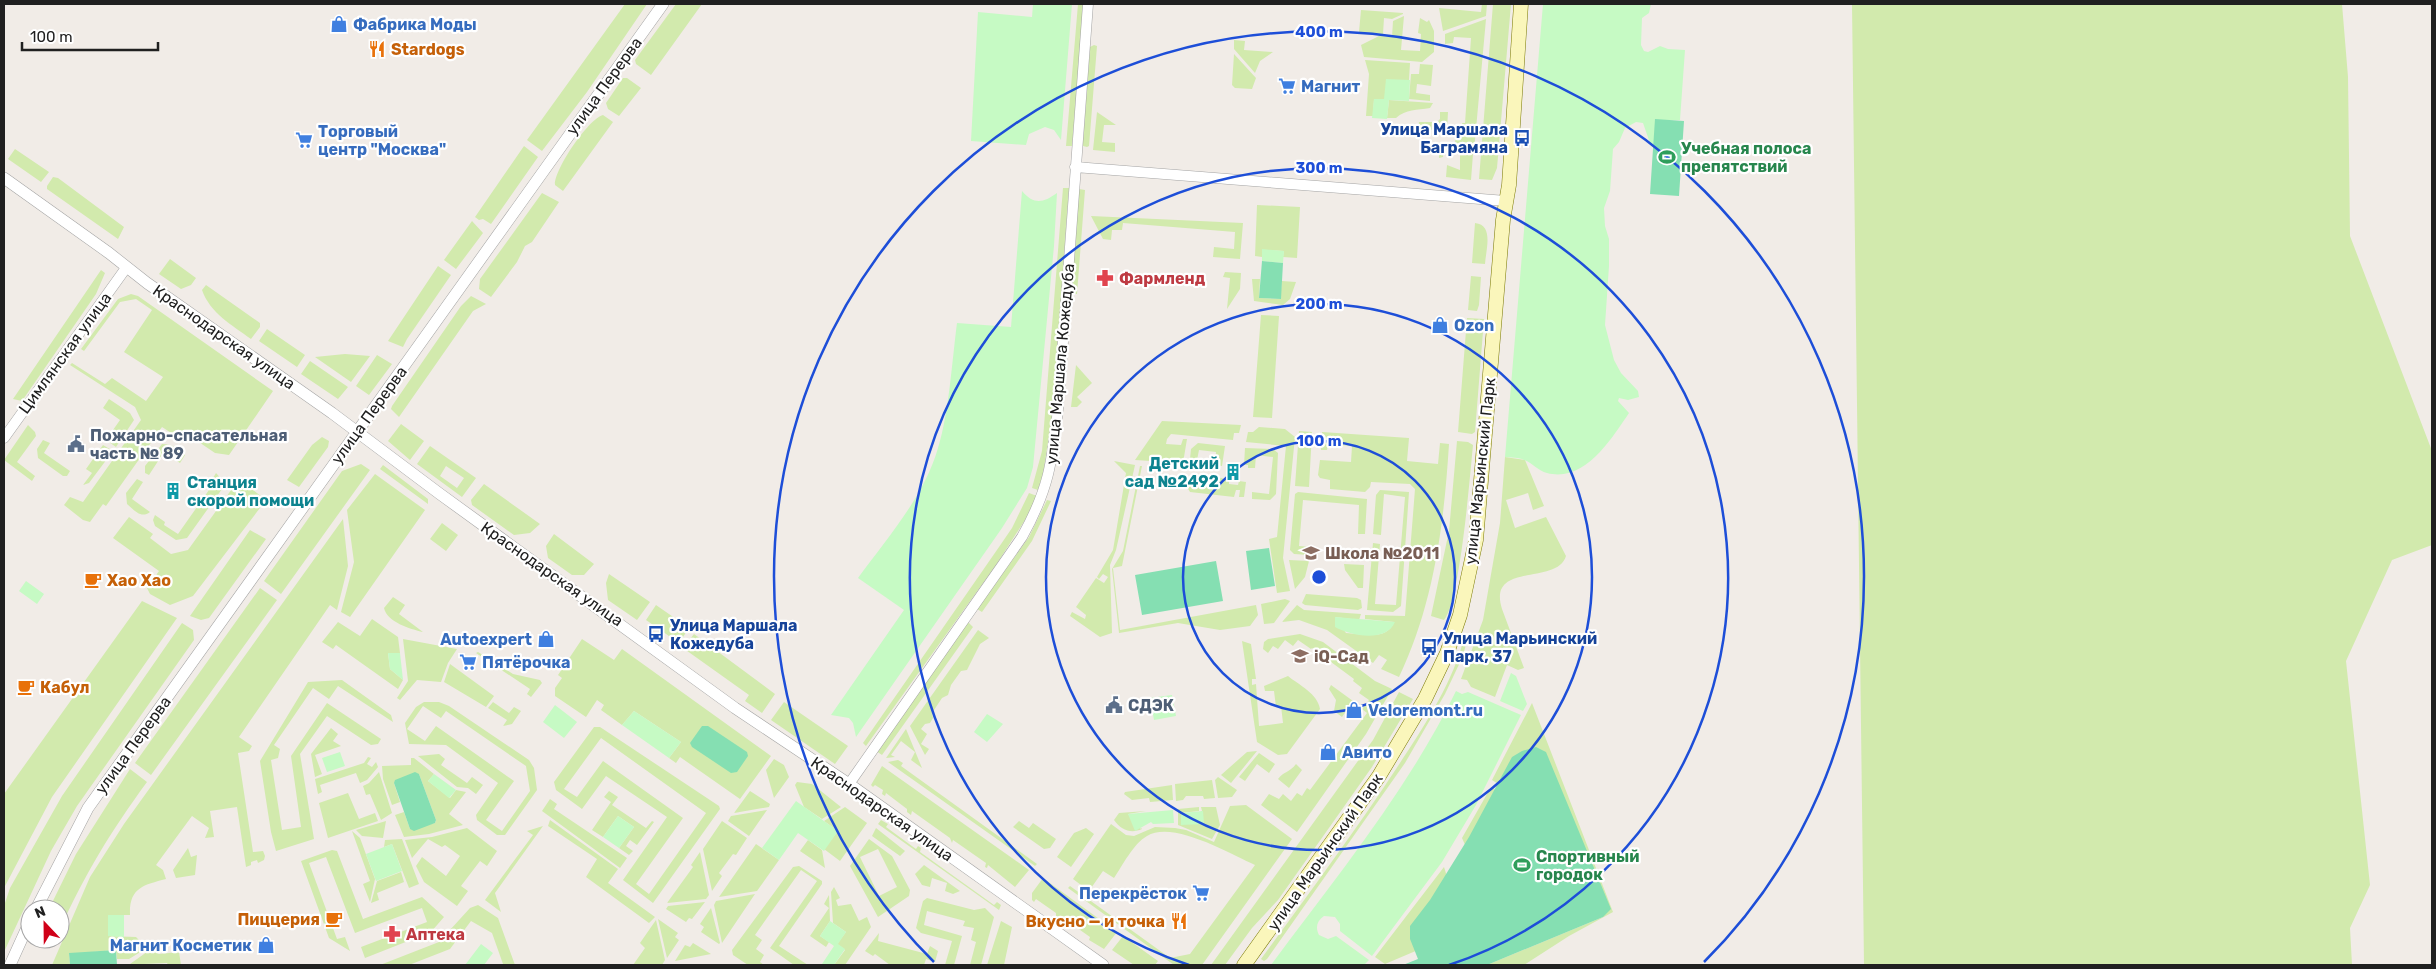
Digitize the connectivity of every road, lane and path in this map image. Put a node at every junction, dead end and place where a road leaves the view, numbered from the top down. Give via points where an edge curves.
1 (663, 4) edge
2 (1088, 4) edge
3 (1521, 4) edge
4 (1076, 167) junction
5 (4, 178) edge
6 (1506, 201) junction
7 (126, 268) junction
8 (356, 432) junction
9 (4, 438) edge
10 (849, 784) junction
11 (41, 899) edge
12 (20, 943) edge
13 (10, 965) edge
14 (1103, 965) edge
15 (1244, 965) edge

1 - 8 street, улица Перерва
2 - 4 street, улица Маршала Кожедуба
3 - 6 main road, улица Марьинский Парк
4 - 6 street
4 - 10 street, улица Маршала Кожедуба via 1057,418 1052,461 1044,492 1022,537
5 - 7 street, Краснодарская улица
6 - 15 main road, улица Марьинский Парк via 1476,540 1460,615 1441,669 1379,776
7 - 8 street, Краснодарская улица
7 - 9 street, Цимлянская улица
8 - 10 street, Краснодарская улица via 735,708
8 - 11 street, улица Перерва via 88,808
10 - 14 street, Краснодарская улица
12 - 13 street

